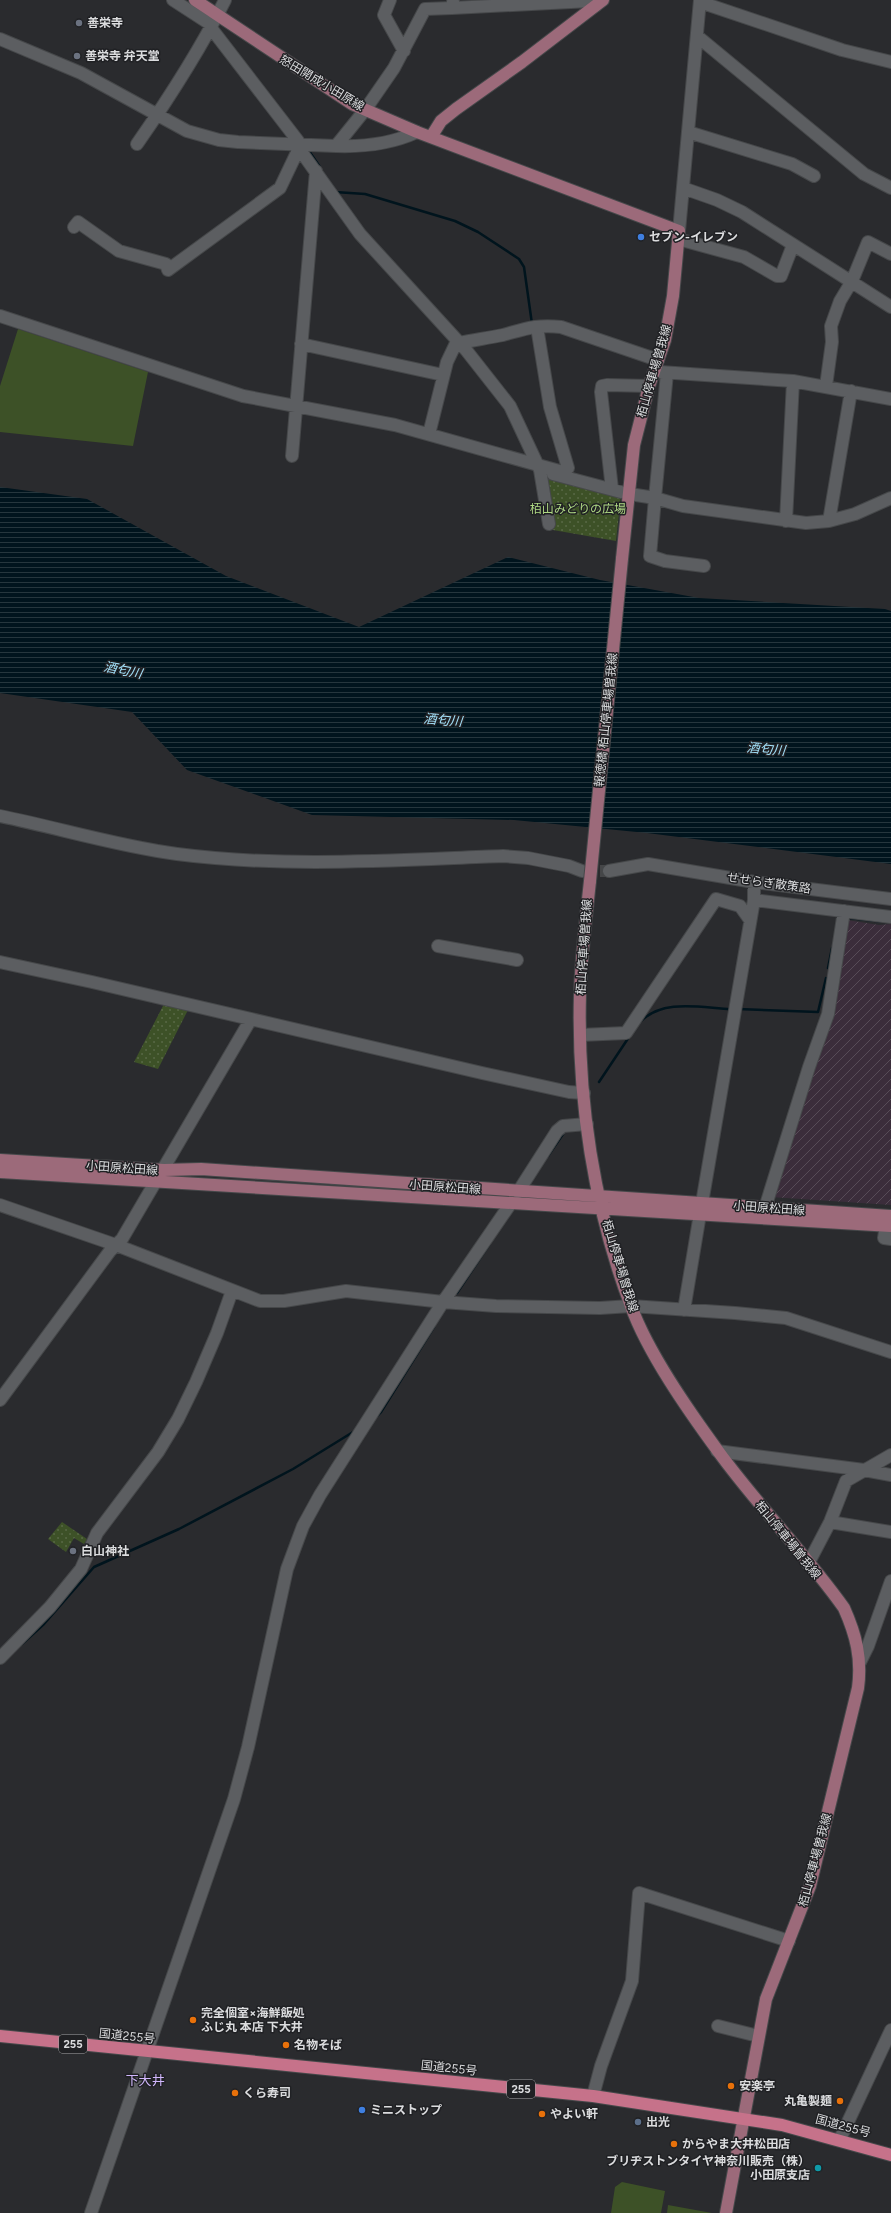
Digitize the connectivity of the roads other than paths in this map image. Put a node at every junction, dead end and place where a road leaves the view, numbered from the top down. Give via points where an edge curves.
1 (173, 0) edge
2 (195, 0) edge
3 (226, 0) edge
4 (390, 0) edge
5 (700, 1) edge
6 (599, 3) edge
7 (453, 4) edge
8 (214, 23) junction
9 (697, 36) junction
10 (0, 39) edge
11 (404, 51) junction
12 (891, 62) edge
13 (366, 110) junction
14 (157, 115) junction
15 (417, 132) junction
16 (688, 132) junction
17 (431, 137) junction
18 (137, 144) dead end
19 (303, 146) junction
20 (336, 146) junction
21 (316, 171) junction
22 (814, 176) dead end
23 (683, 188) junction
24 (891, 188) edge
25 (74, 227) dead end
26 (678, 235) junction
27 (793, 245) junction
28 (891, 254) edge
29 (852, 281) junction
30 (891, 307) edge
31 (0, 316) edge
32 (537, 328) junction
33 (458, 342) junction
34 (301, 344) junction
35 (656, 366) junction
36 (667, 373) junction
37 (443, 375) junction
38 (793, 381) junction
39 (649, 386) junction
40 (826, 386) junction
41 (851, 391) junction
42 (891, 399) edge
43 (297, 406) junction
44 (429, 434) junction
45 (292, 456) dead end
46 (538, 467) junction
47 (563, 474) junction
48 (636, 495) dead end
49 (655, 498) junction
50 (891, 498) edge
51 (786, 521) junction
52 (829, 521) junction
53 (549, 524) dead end
54 (622, 559) joint
55 (704, 566) dead end
56 (0, 816) edge
57 (582, 871) tunnel mouth
58 (608, 871) tunnel mouth
59 (590, 881) joint
60 (754, 882) junction
61 (891, 899) edge
62 (754, 900) junction
63 (844, 912) junction
64 (891, 917) edge
65 (750, 920) junction
66 (438, 946) dead end
67 (517, 960) dead end
68 (0, 962) edge
69 (251, 1019) junction
70 (580, 1035) junction
71 (584, 1094) junction
72 (586, 1121) junction
73 (0, 1160) edge
74 (164, 1170) junction
75 (0, 1172) edge
76 (155, 1182) junction
77 (518, 1192) junction
78 (510, 1203) junction
79 (601, 1203) junction
80 (0, 1205) edge
81 (765, 1208) junction
82 (701, 1209) junction
83 (889, 1223) edge
84 (891, 1239) edge
85 (116, 1245) junction
86 (232, 1291) junction
87 (443, 1302) junction
88 (631, 1306) junction
89 (684, 1310) junction
90 (891, 1352) edge
91 (0, 1400) edge
92 (717, 1451) junction
93 (891, 1455) edge
94 (864, 1470) junction
95 (891, 1475) edge
96 (830, 1522) junction
97 (891, 1532) edge
98 (808, 1564) junction
99 (891, 1581) edge
100 (0, 1658) edge
101 (860, 1662) junction
102 (789, 1941) junction
103 (718, 2026) dead end
104 (891, 2030) edge
105 (0, 2036) edge
106 (758, 2036) junction
107 (147, 2052) junction
108 (593, 2096) junction
109 (744, 2117) junction
110 (840, 2139) junction
111 (891, 2155) edge
112 (91, 2213) edge
113 (726, 2213) edge

1 - 8 street via 210,24
2 - 8 main road, 怒田開成小田原線
3 - 8 street
4 - 11 street via 384,15
5 - 9 street
5 - 12 street via 842,50
6 - 7 street
6 - 17 main road via 451,113 441,121
7 - 11 street via 425,9
8 - 13 main road, 怒田開成小田原線
8 - 14 street
8 - 19 street
9 - 16 street
9 - 24 street via 864,174
10 - 14 street via 81,73
11 - 13 street
13 - 15 main road, 怒田開成小田原線
13 - 20 street
14 - 18 street
14 - 19 street via 187,131 220,140
15 - 17 main road, 怒田開成小田原線
15 - 20 street via 383,144
16 - 22 street via 792,164
16 - 23 street
17 - 26 main road
19 - 20 street
19 - 21 street
19 - 25 street via 280,188 168,270 166,264 119,251 78,222
21 - 33 street via 360,234
21 - 34 street
23 - 26 street
23 - 27 street via 742,212
26 - 27 street via 744,257 777,276 781,276
26 - 35 main road, 栢山停車場曽我線 via 668,324
27 - 29 street
28 - 29 street via 868,242
29 - 30 street
29 - 40 street via 830,326 832,342
31 - 43 street via 243,396
32 - 33 street via 529,326 503,335
32 - 35 street via 547,325 561,326
32 - 47 street via 550,407 568,468
33 - 37 street via 451,351
33 - 46 street via 510,406
34 - 37 street
34 - 43 street
35 - 36 street
35 - 39 main road, 栢山停車場曽我線
36 - 38 street
36 - 49 street
37 - 44 street
38 - 40 street
38 - 51 street
39 - 47 street via 602,386 617,491
39 - 54 main road, 栢山停車場曽我線 via 634,445
40 - 41 street
41 - 42 street
41 - 52 street
43 - 44 street
43 - 45 street
44 - 46 street
46 - 47 street
46 - 53 street
48 - 49 street
49 - 51 street via 683,506
49 - 55 street via 650,556
50 - 52 street via 855,514
51 - 52 street
54 - 59 main road, 報徳橋 栢山停車場曽我線, bridge
56 - 57 street via 86,837 176,854 222,859 346,862 503,856 528,858
58 - 60 street, せせらぎ散策路 via 648,864
59 - 70 main road, 栢山停車場曽我線 via 581,972
60 - 61 street, せせらぎ散策路
60 - 62 street
62 - 63 street via 807,910
62 - 65 street
63 - 64 street
63 - 81 street via 829,974 828,1014
65 - 70 street via 740,906 716,899 626,1033
65 - 82 street
66 - 67 street
68 - 69 street
69 - 71 street
69 - 74 street
70 - 71 main road, 栢山停車場曽我線
71 - 72 main road, 栢山停車場曽我線
72 - 77 street via 563,1126 557,1131
72 - 79 main road, 栢山停車場曽我線
73 - 74 main road, 小田原松田線
74 - 76 street
74 - 77 main road, 小田原松田線 via 201,1169
75 - 76 main road, 小田原松田線
76 - 78 main road, 小田原松田線
76 - 85 street
77 - 79 main road, 小田原松田線
78 - 79 main road, 小田原松田線
78 - 87 street
79 - 82 main road, 小田原松田線
79 - 88 main road, 栢山停車場曽我線
80 - 85 street
81 - 82 main road, 小田原松田線
81 - 83 main road, 小田原松田線
82 - 83 main road, 小田原松田線
82 - 89 street
83 - 84 street via 884,1238
85 - 86 street
85 - 91 street
86 - 87 street via 260,1301 284,1301 346,1291
86 - 100 street via 193,1388 158,1452 97,1533 81,1569 50,1607
87 - 88 street via 526,1307
87 - 107 street via 320,1495 303,1526 287,1569 234,1799
88 - 89 street
88 - 92 main road, 栢山停車場曽我線 via 652,1350
89 - 90 street via 786,1318
92 - 94 street
92 - 98 main road, 栢山停車場曽我線
93 - 94 street
94 - 95 street
94 - 96 street via 846,1481
96 - 97 street
96 - 98 street
98 - 101 main road, 栢山停車場曽我線 via 844,1608 855,1635
99 - 101 street
101 - 102 main road, 栢山停車場曽我線 via 857,1692 812,1879
102 - 106 main road, 栢山停車場曽我線 via 766,1999
102 - 108 street via 639,1893 632,1981 601,2066
103 - 106 street
104 - 110 street
105 - 107 highway, 国道255号 / 255
106 - 109 main road, 栢山停車場曽我線
107 - 108 highway, 国道255号 / 255
107 - 112 street
108 - 109 highway, 国道255号 / 255
109 - 110 highway, 国道255号 / 255
109 - 113 main road, 栢山停車場曽我線
110 - 111 highway, 国道255号 / 255

